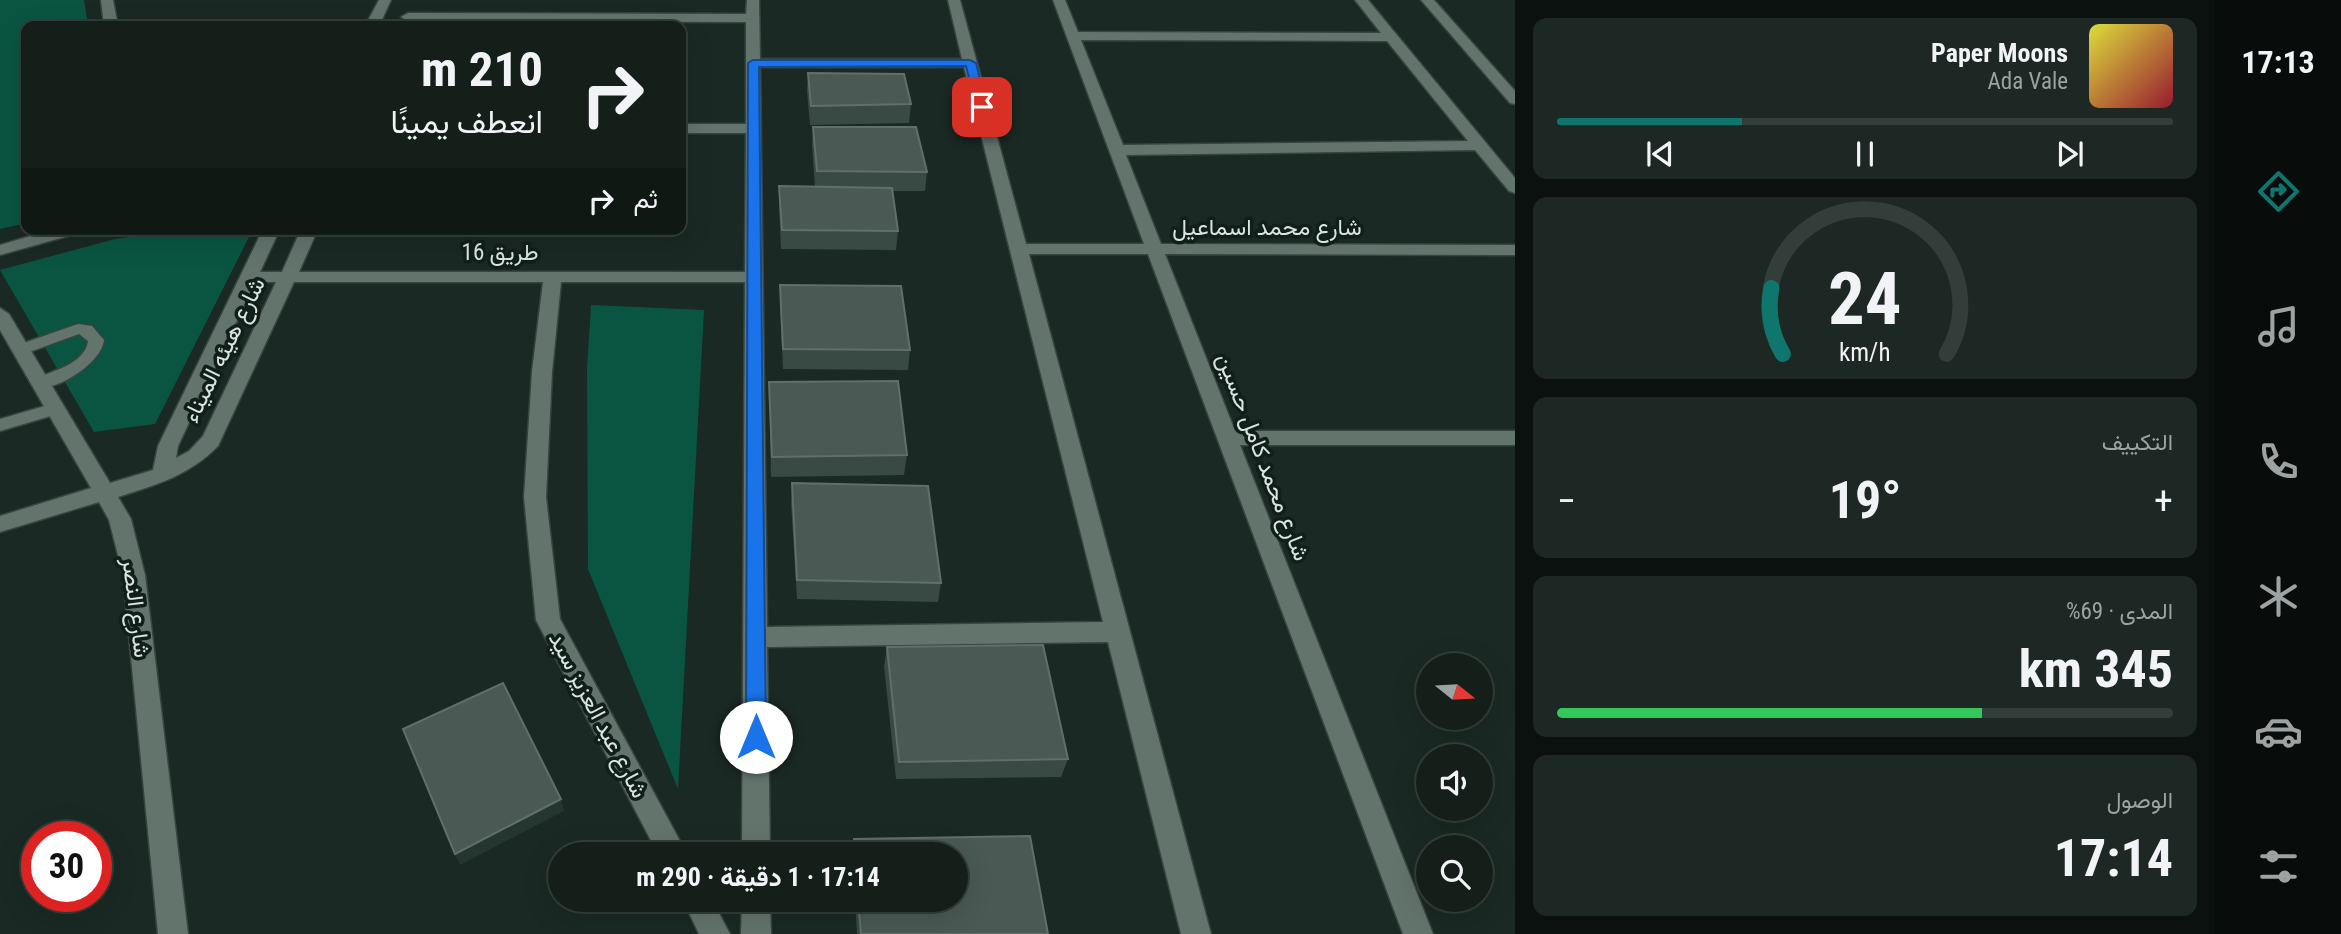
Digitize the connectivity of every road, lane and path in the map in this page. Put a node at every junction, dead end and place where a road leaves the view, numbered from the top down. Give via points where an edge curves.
1 (107, 0) edge
2 (385, 0) edge
3 (416, 0) edge
4 (954, 0) edge
5 (1059, 0) edge
6 (1361, 0) edge
7 (1427, 0) edge
8 (753, 9) edge
9 (110, 21) edge
10 (374, 21) edge
11 (406, 21) edge
12 (433, 21) edge
13 (1073, 36) junction
14 (1391, 37) junction
15 (753, 63) junction
16 (970, 63) junction
17 (1515, 100) edge
18 (686, 128) edge
19 (754, 129) junction
20 (1480, 145) junction
21 (1116, 150) junction
22 (1515, 188) edge
23 (52, 235) edge
24 (269, 235) edge
25 (307, 235) edge
26 (0, 250) edge
27 (1018, 250) junction
28 (1155, 250) junction
29 (1515, 250) edge
30 (247, 277) junction
31 (288, 277) junction
32 (553, 277) junction
33 (754, 277) junction
34 (0, 314) edge
35 (21, 350) junction
36 (40, 383) junction
37 (55, 409) junction
38 (0, 425) edge
39 (1227, 438) junction
40 (1515, 438) edge
41 (163, 475) junction
42 (104, 494) junction
43 (0, 524) edge
44 (1118, 632) junction
45 (756, 638) junction
46 (667, 842) edge
47 (756, 842) edge
48 (703, 912) edge
49 (756, 912) edge
50 (173, 934) edge
51 (715, 934) edge
52 (756, 934) edge
53 (1196, 934) edge
54 (1418, 934) edge

1 - 9 street
2 - 10 street
3 - 11 street
4 - 16 street
5 - 13 street, شارع محمد كامل حسين
6 - 14 street
7 - 17 street
8 - 12 street
8 - 15 street
13 - 14 street
13 - 21 street, شارع محمد كامل حسين
14 - 20 street
15 - 16 street
15 - 19 street
16 - 27 street
18 - 19 street
19 - 33 street
20 - 21 street
20 - 22 street
21 - 28 street, شارع محمد كامل حسين
23 - 26 street
24 - 30 street, شارع هيئه الميناء
25 - 31 street, شارع هيئه الميناء
27 - 28 street, شارع محمد اسماعيل
27 - 44 street
28 - 29 street, شارع محمد اسماعيل
28 - 39 street, شارع محمد كامل حسين
30 - 31 street, طريق 16
30 - 41 street, شارع هيئه الميناء via 168,446
31 - 32 street, طريق 16
31 - 41 street, شارع هيئه الميناء via 211,441 196,456
32 - 33 street, طريق 16
32 - 46 street, شارع عبد العزيز سيد via 535,497 548,620
33 - 45 street
34 - 35 street, شارع النصر
35 - 36 street, شارع النصر
35 - 36 lane via 78,329 87,330 96,340 97,346 86,360
36 - 37 street, شارع النصر
37 - 38 lane
37 - 42 street, شارع النصر
39 - 40 street
39 - 54 street, شارع محمد كامل حسين
41 - 42 street, شارع هيئه الميناء
42 - 43 street, شارع هيئه الميناء
42 - 50 street, شارع النصر via 120,519 134,575
44 - 45 street
44 - 53 street
45 - 47 street
48 - 51 street
49 - 52 street

